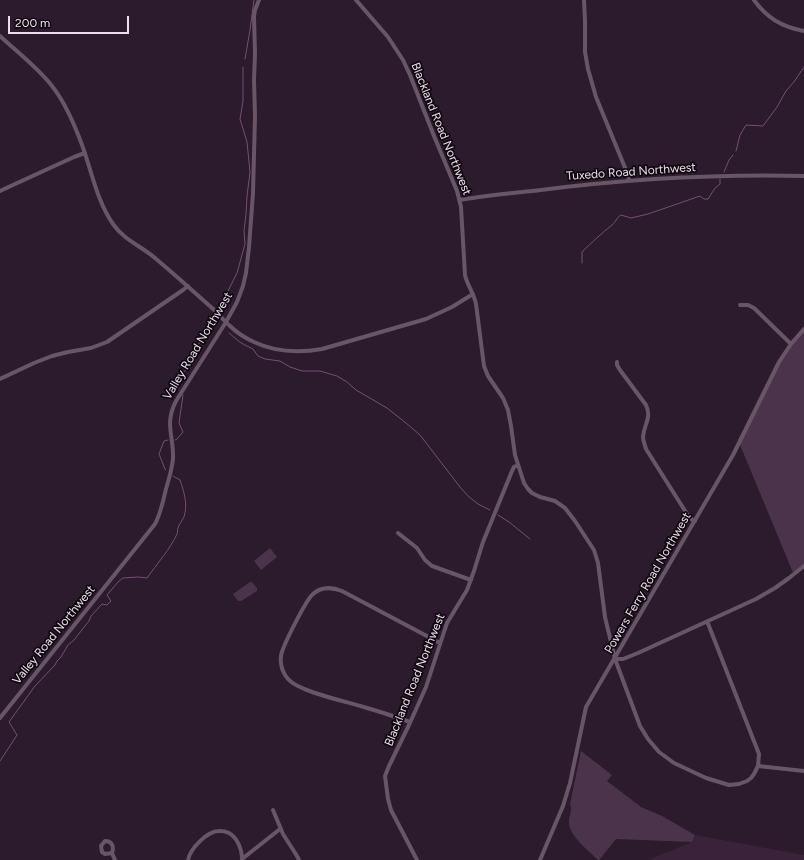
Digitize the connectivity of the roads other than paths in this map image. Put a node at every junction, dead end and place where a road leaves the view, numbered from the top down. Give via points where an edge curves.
1 (259, 0) edge
2 (356, 0) edge
3 (584, 0) edge
4 (754, 0) edge
5 (804, 31) edge
6 (0, 36) edge
7 (85, 153) junction
8 (804, 176) edge
9 (629, 181) junction
10 (0, 191) edge
11 (460, 200) junction
12 (188, 286) junction
13 (473, 294) junction
14 (740, 305) dead end
15 (226, 322) junction
16 (804, 329) edge
17 (791, 344) junction
18 (617, 362) dead end
19 (0, 378) edge
20 (518, 465) junction
21 (695, 521) junction
22 (398, 533) dead end
23 (804, 566) edge
24 (471, 580) junction
25 (707, 621) junction
26 (440, 643) junction
27 (614, 659) junction
28 (0, 718) edge
29 (410, 722) junction
30 (758, 766) junction
31 (804, 770) edge
32 (273, 810) dead end
33 (280, 829) junction
34 (112, 853) dead end
35 (242, 859) edge
36 (115, 860) edge
37 (188, 860) edge
38 (299, 860) edge
39 (417, 860) edge
40 (540, 860) edge

1 - 15 street, Valley Road Northwest via 254,25 252,220 243,286
2 - 11 street, Blackland Road Northwest via 388,37 403,60
3 - 9 street via 588,69 596,97
4 - 5 street via 776,21
6 - 7 street via 40,72 52,87 67,110
7 - 10 street
7 - 12 street via 99,200 115,227 125,238 153,256
8 - 9 street, Tuxedo Road Northwest via 710,176
9 - 11 street, Tuxedo Road Northwest
11 - 13 street, Blackland Road Northwest via 465,275
12 - 15 street
12 - 19 street via 108,342 52,356
13 - 15 street via 452,307 422,320 310,351 290,351 262,346 243,336
13 - 20 street, Blackland Road Northwest via 484,366 508,410
14 - 17 street via 754,308
15 - 28 street, Valley Road Northwest via 172,409 169,424 173,450 172,466 155,524
16 - 17 street, Powers Ferry Road Northwest
17 - 21 street, Powers Ferry Road Northwest
18 - 21 street via 648,410 649,418 643,436 646,449
20 - 24 street, Blackland Road Northwest via 514,467 504,490
20 - 27 street via 528,489 565,508 594,550
21 - 27 street, Powers Ferry Road Northwest
22 - 24 street via 417,548 432,566
23 - 25 street via 766,594
24 - 26 street, Blackland Road Northwest via 464,597 447,623
25 - 27 street via 638,653
25 - 30 street via 758,750
26 - 29 street, Blackland Road Northwest via 426,687
26 - 29 street via 342,591 329,588 317,591 308,598 282,649 282,670 296,686
27 - 30 street via 643,732 664,756 706,778 729,785 747,781
27 - 40 street, Powers Ferry Road Northwest via 586,707 564,806
29 - 39 street, Blackland Road Northwest via 386,776 391,810
30 - 31 street
32 - 33 street
33 - 35 street
33 - 38 street
34 - 36 street
35 - 37 street via 236,839 230,834 218,831 209,834 197,844

